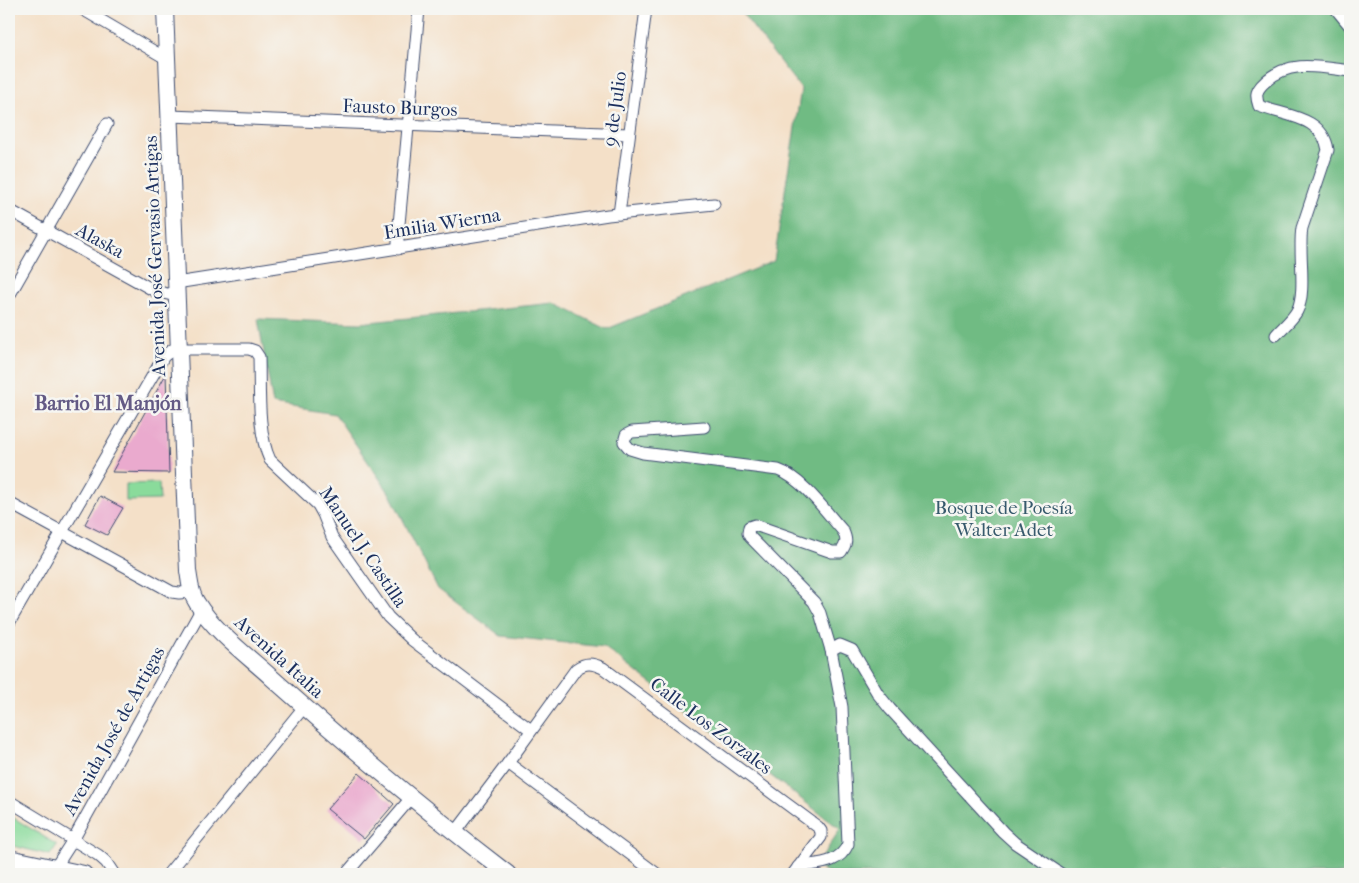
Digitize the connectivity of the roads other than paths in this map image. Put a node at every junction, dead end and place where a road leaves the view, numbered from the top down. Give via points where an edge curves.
1 (82, 9) edge
2 (165, 9) edge
3 (419, 9) edge
4 (646, 9) edge
5 (1336, 9) edge
6 (1350, 26) edge
7 (167, 59) junction
8 (1350, 70) edge
9 (170, 116) junction
10 (107, 124) dead end
11 (407, 126) junction
12 (629, 134) junction
13 (714, 204) dead end
14 (9, 210) edge
15 (619, 214) junction
16 (45, 231) junction
17 (398, 249) junction
18 (176, 290) junction
19 (9, 296) edge
20 (1276, 335) dead end
21 (178, 349) junction
22 (704, 427) dead end
23 (9, 503) edge
24 (61, 532) junction
25 (191, 592) junction
26 (201, 610) junction
27 (9, 623) edge
28 (831, 650) junction
29 (304, 706) junction
30 (532, 730) junction
31 (508, 763) junction
32 (411, 798) junction
33 (9, 801) edge
34 (455, 833) junction
35 (73, 840) junction
36 (9, 858) edge
37 (55, 868) junction
38 (795, 871) edge
39 (84, 874) edge
40 (114, 874) edge
41 (168, 874) edge
42 (346, 874) edge
43 (508, 874) edge
44 (657, 874) edge
45 (1061, 874) edge

1 - 7 street
2 - 7 main road, Avenida José Gervasio Artigas
3 - 11 street
4 - 12 street, 9 de Julio
5 - 6 street
7 - 9 main road, Avenida José Gervasio Artigas
8 - 20 street via 1307,65 1290,68 1257,89 1259,106 1310,121 1322,134 1328,150 1300,240 1301,295 1297,311
9 - 11 street, Fausto Burgos
9 - 18 main road, Avenida José Gervasio Artigas
10 - 16 street
11 - 12 street, Fausto Burgos
11 - 17 street
12 - 15 street, 9 de Julio
13 - 15 street, Emilia Wierna
14 - 16 street, Alaska
15 - 17 street, Emilia Wierna
16 - 18 street, Alaska via 155,291
16 - 19 street
17 - 18 street, Emilia Wierna
18 - 21 main road, Avenida José Gervasio Artigas
21 - 24 street via 164,356 158,365
21 - 25 main road, Avenida José Gervasio Artigas
21 - 30 street, Manuel J. Castilla via 255,350 259,356 262,435 270,460 318,505 332,537 388,617 412,640
22 - 28 street via 632,432 626,435 624,442 636,452 778,470 797,480 844,531 847,540 841,552 832,552 755,526 749,527 748,533 814,602
23 - 24 street
24 - 25 street via 172,592
24 - 27 street
25 - 26 main road, Avenida Italia
26 - 29 main road, Avenida Italia
26 - 35 street, Avenida José de Artigas
28 - 38 street via 843,723 848,844 837,859
28 - 45 street via 840,645 852,650 878,694 968,796 1016,843
29 - 32 main road, Avenida Italia
29 - 41 street
30 - 31 street
30 - 38 street, Calle Los Zorzales via 576,669 590,663 603,668 821,831 821,836
31 - 34 street
31 - 44 street
32 - 34 main road, Avenida Italia
32 - 42 street
33 - 35 street
34 - 43 main road, Avenida Italia
35 - 37 street, Avenida José de Artigas
35 - 40 street via 98,855
36 - 37 main road
37 - 39 main road

